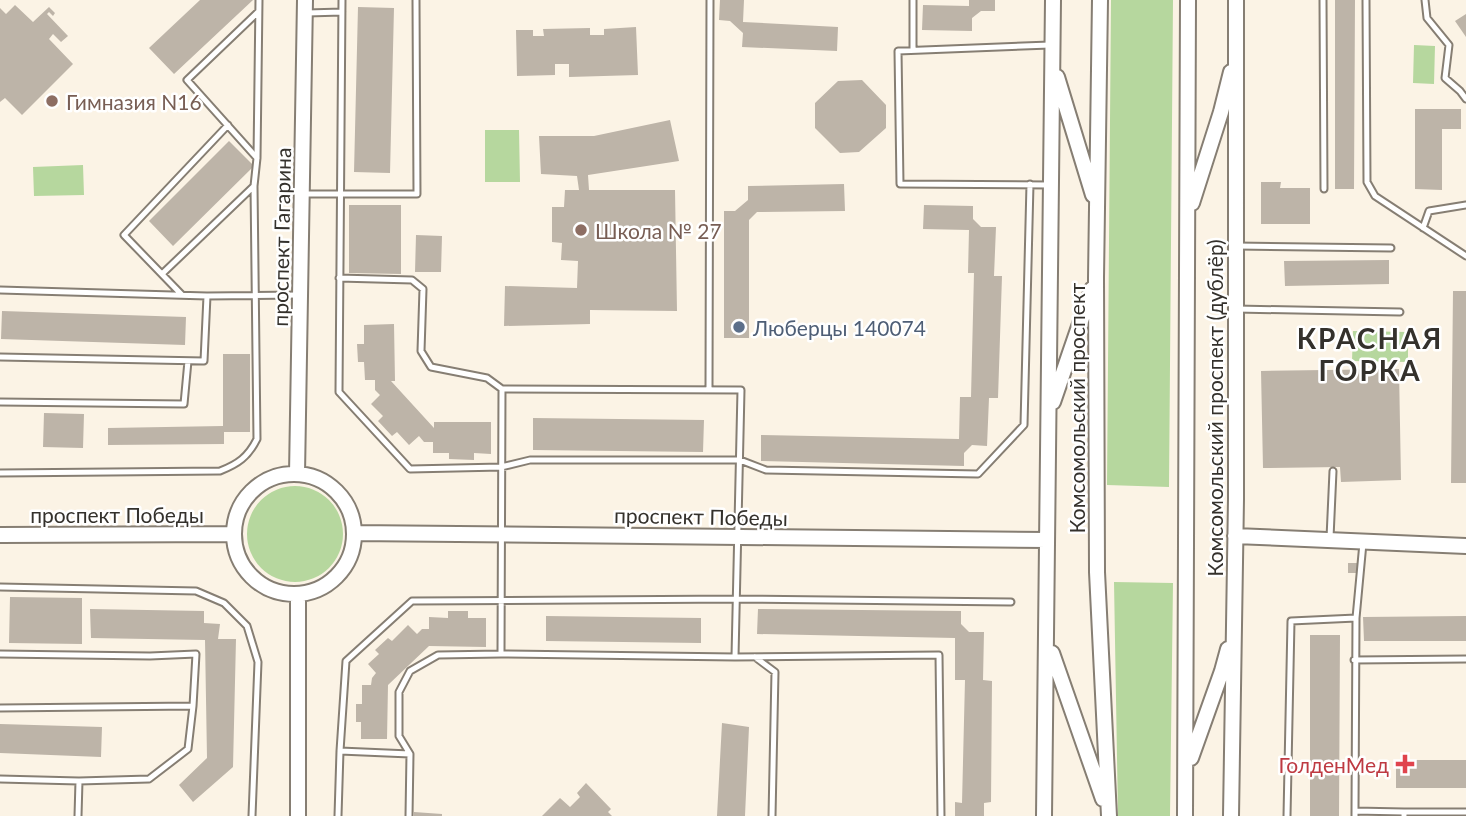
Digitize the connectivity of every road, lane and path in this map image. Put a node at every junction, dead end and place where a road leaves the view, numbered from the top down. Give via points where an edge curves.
1 (259, 0) edge
2 (342, 0) edge
3 (416, 0) edge
4 (710, 0) edge
5 (913, 0) edge
6 (1053, 0) edge
7 (1100, 0) edge
8 (1188, 0) edge
9 (1236, 0) edge
10 (1323, 0) edge
11 (1366, 0) edge
12 (1425, 0) edge
13 (305, 6) edge
14 (259, 11) junction
15 (342, 12) junction
16 (1053, 45) junction
17 (913, 50) junction
18 (1236, 50) junction
19 (1052, 62) junction
20 (1466, 99) edge
21 (228, 125) junction
22 (257, 158) junction
23 (1030, 184) junction
24 (1051, 185) junction
25 (254, 186) junction
26 (1324, 189) dead end
27 (303, 194) junction
28 (339, 194) junction
29 (1466, 205) edge
30 (1097, 210) junction
31 (1187, 219) junction
32 (1423, 228) junction
33 (1236, 246) junction
34 (1391, 247) dead end
35 (1466, 256) edge
36 (162, 274) junction
37 (339, 278) junction
38 (1096, 278) junction
39 (0, 290) edge
40 (182, 295) junction
41 (255, 295) junction
42 (300, 295) junction
43 (207, 296) junction
44 (1237, 309) junction
45 (1400, 313) dead end
46 (0, 357) edge
47 (188, 361) junction
48 (502, 389) junction
49 (709, 390) junction
50 (0, 402) edge
51 (1049, 416) junction
52 (740, 460) junction
53 (501, 467) junction
54 (1333, 471) dead end
55 (0, 473) edge
56 (297, 474) junction
57 (354, 533) junction
58 (0, 534) edge
59 (234, 534) junction
60 (500, 535) junction
61 (1235, 536) junction
62 (738, 538) junction
63 (1047, 540) junction
64 (1329, 541) junction
65 (1363, 543) junction
66 (1466, 547) edge
67 (0, 586) edge
68 (298, 594) junction
69 (500, 598) junction
70 (737, 599) junction
71 (1011, 601) dead end
72 (1356, 618) junction
73 (1235, 624) junction
74 (1046, 631) junction
75 (500, 653) junction
76 (0, 654) edge
77 (734, 657) junction
78 (755, 657) junction
79 (1466, 659) edge
80 (1354, 660) junction
81 (193, 706) junction
82 (0, 708) edge
83 (340, 751) junction
84 (410, 754) junction
85 (0, 779) edge
86 (1185, 779) junction
87 (79, 781) junction
88 (1466, 812) edge
89 (1355, 814) edge
90 (1404, 814) edge
91 (78, 816) edge
92 (252, 816) edge
93 (298, 816) edge
94 (338, 816) edge
95 (409, 816) edge
96 (772, 816) edge
97 (941, 816) edge
98 (1044, 816) edge
99 (1109, 816) edge
100 (1185, 816) edge
101 (1231, 816) edge
102 (1287, 816) edge

1 - 14 lane
2 - 15 lane
3 - 28 lane via 417,194
4 - 49 lane
5 - 17 lane
6 - 16 street
7 - 30 street, Комсомольский проспект
8 - 31 street
9 - 18 street, Комсомольский проспект (дублёр)
10 - 26 lane
11 - 32 lane via 1367,182 1375,196
12 - 20 lane via 1427,18 1449,45 1445,78
13 - 15 lane
13 - 27 street, проспект Гагарина
14 - 21 lane via 187,80
14 - 22 lane
15 - 28 lane
16 - 17 lane
16 - 19 street
17 - 23 lane via 898,51 900,184
18 - 31 street
18 - 33 street, Комсомольский проспект (дублёр)
19 - 24 street
19 - 30 street
21 - 22 lane
21 - 36 lane via 124,235
22 - 25 lane
23 - 24 lane
23 - 52 lane via 1024,425 978,474 766,470
24 - 51 street
25 - 36 lane
25 - 41 lane
27 - 28 lane
27 - 42 street, проспект Гагарина
28 - 37 lane
29 - 32 lane via 1429,211
30 - 38 street, Комсомольский проспект
31 - 86 street
32 - 35 lane
33 - 34 lane
33 - 44 street, Комсомольский проспект (дублёр)
36 - 40 lane
37 - 48 lane via 412,280 423,289 421,351 430,366 487,378
37 - 53 lane via 339,392 410,469
38 - 51 street
38 - 99 street, Комсомольский проспект via 1097,572
39 - 40 lane
40 - 43 lane
41 - 42 lane
41 - 43 lane
41 - 55 lane via 257,439 236,465 219,471
42 - 56 street, проспект Гагарина
43 - 47 lane via 204,361
44 - 45 lane
44 - 61 street, Комсомольский проспект (дублёр)
46 - 47 lane
47 - 50 lane via 184,404
48 - 49 lane
48 - 53 lane
49 - 52 lane via 741,390
51 - 63 street
52 - 53 lane via 530,460
52 - 62 lane
53 - 60 lane
54 - 64 lane
56 - 57 street via 330,486 347,507
56 - 59 street via 273,478 252,491 238,511
57 - 60 street, проспект Победы
57 - 68 street via 344,568 316,590
58 - 59 street, проспект Победы
59 - 68 street via 246,571 279,592
60 - 62 street, проспект Победы
60 - 69 lane
61 - 64 street
61 - 73 street, Комсомольский проспект (дублёр)
62 - 63 street, проспект Победы
62 - 70 lane
63 - 74 street
64 - 65 street
65 - 66 street
65 - 72 lane
67 - 92 lane via 196,591 224,603 247,626 258,663
68 - 93 street
69 - 70 lane
69 - 75 lane
69 - 83 lane via 412,601 346,661
70 - 71 lane
70 - 77 lane
72 - 80 lane
72 - 102 lane via 1291,621
73 - 86 street
73 - 101 street, Комсомольский проспект (дублёр)
74 - 98 street
74 - 99 street
75 - 77 lane
75 - 84 lane via 438,655 410,671 399,692 399,736
76 - 81 lane via 196,654
77 - 78 lane
78 - 96 lane via 775,672
78 - 97 lane via 939,655
79 - 80 lane
80 - 89 lane
81 - 82 lane
81 - 87 lane via 188,749 149,779
83 - 84 lane
83 - 94 lane
84 - 95 lane
85 - 87 lane
86 - 100 street
87 - 91 lane
88 - 90 lane
89 - 90 lane

